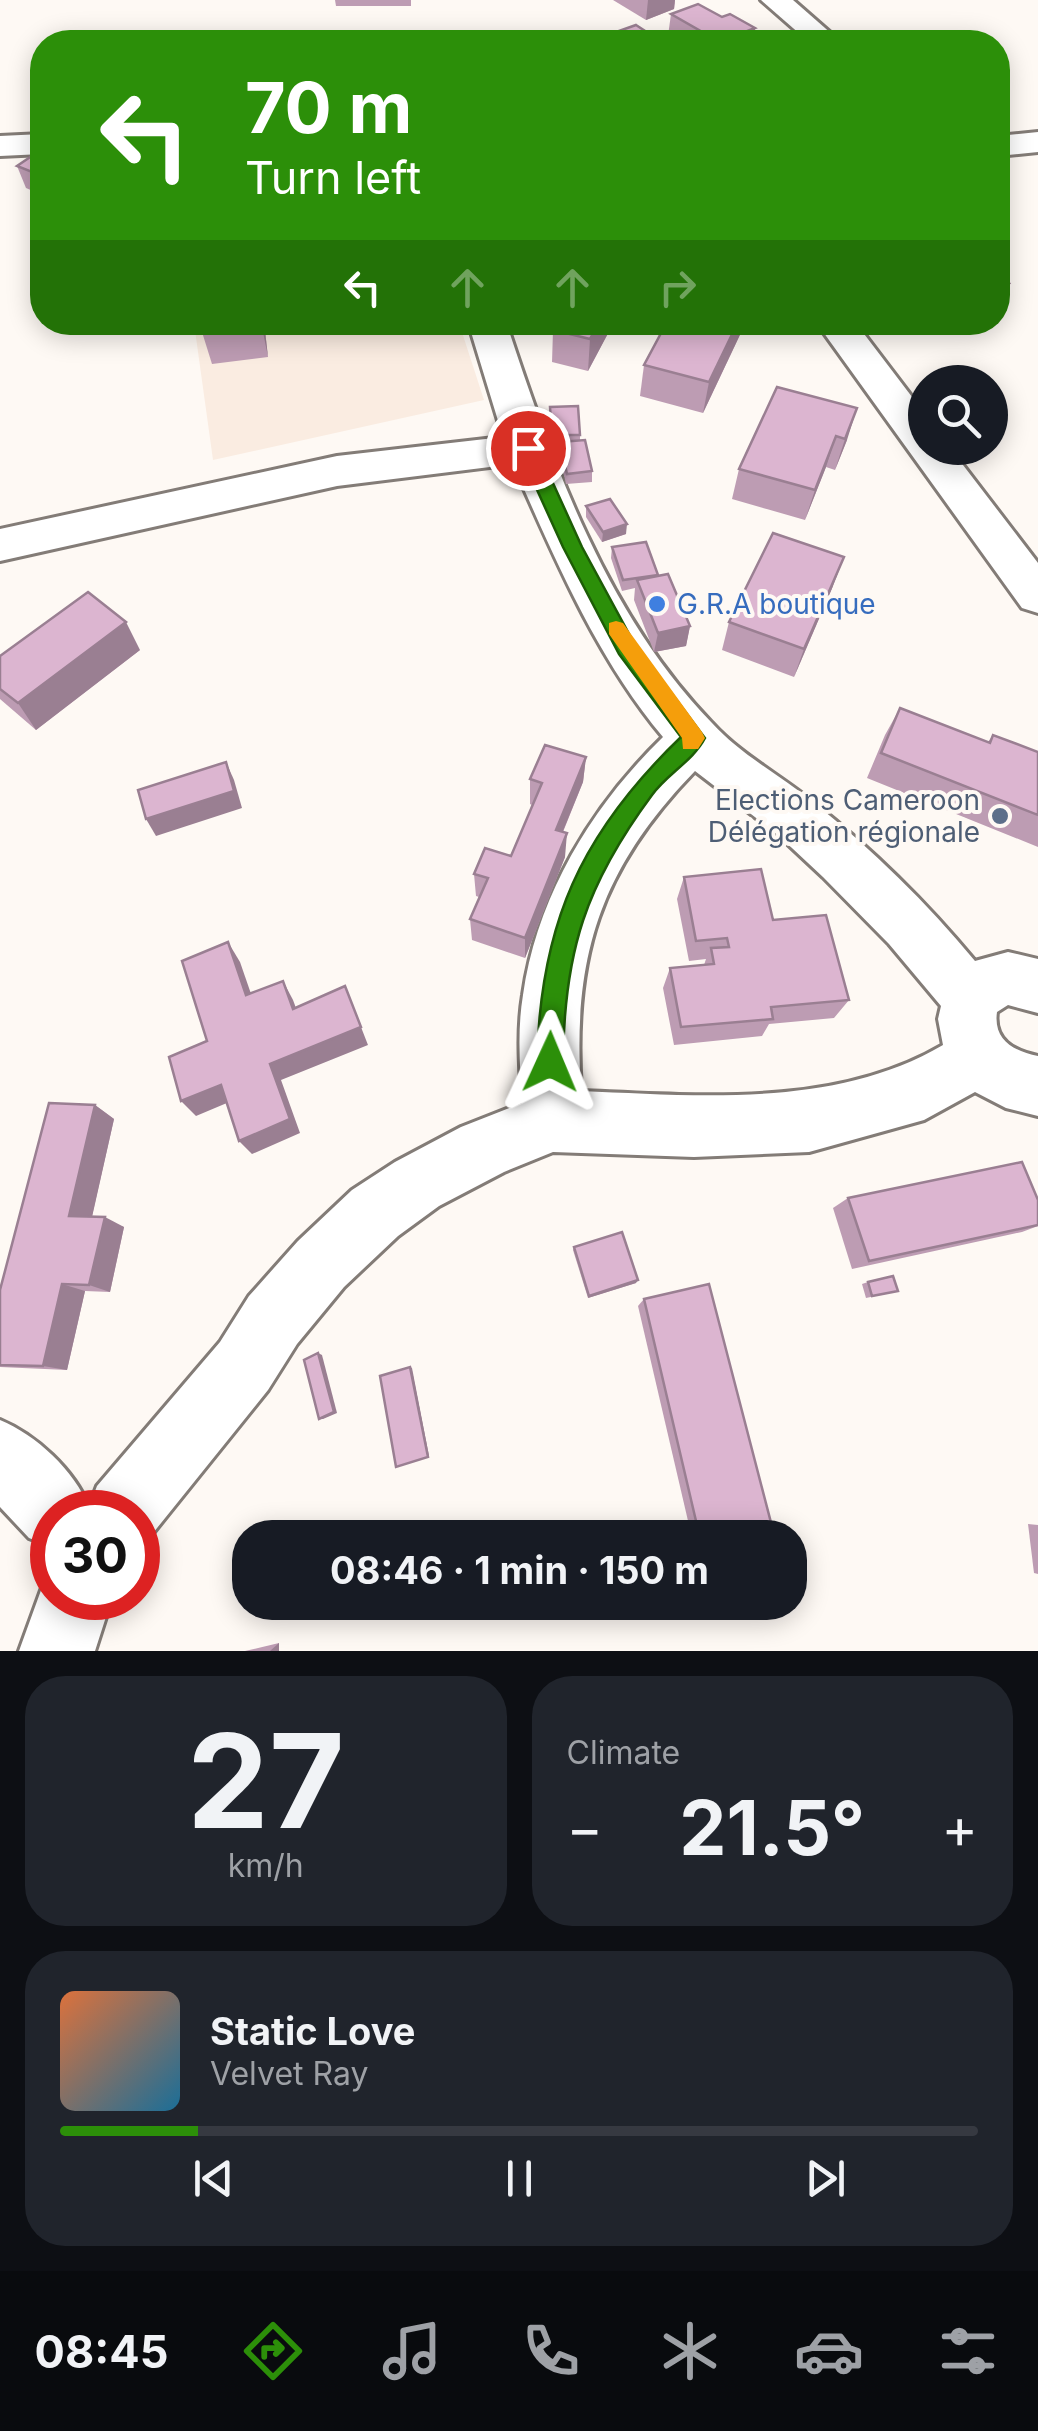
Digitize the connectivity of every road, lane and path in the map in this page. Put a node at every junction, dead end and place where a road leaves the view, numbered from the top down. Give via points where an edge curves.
1 (775, 0) edge
2 (811, 30) edge
3 (1038, 142) edge
4 (30, 145) edge
5 (1010, 145) edge
6 (0, 146) edge
7 (491, 335) edge
8 (845, 335) edge
9 (908, 420) edge
10 (528, 448) junction
11 (943, 465) edge
12 (0, 545) edge
13 (1030, 571) edge
14 (694, 738) junction
15 (1038, 986) edge
16 (970, 998) junction
17 (978, 1058) junction
18 (1038, 1086) edge
19 (553, 1121) junction
20 (0, 1456) edge
21 (33, 1490) edge
22 (141, 1490) edge
23 (68, 1620) edge
24 (57, 1651) edge

1 - 2 street
3 - 5 street
4 - 6 street
7 - 10 street
8 - 9 street
10 - 12 street via 337,471
10 - 14 street via 626,648
11 - 13 street
14 - 16 street via 856,872 925,940
14 - 19 street via 647,784 608,840 568,918 551,996
15 - 16 street via 1002,979 983,984
16 - 17 street via 964,1016
17 - 18 street via 1018,1085
17 - 19 street via 924,1090 809,1121
19 - 22 street via 483,1149 376,1213 272,1320 244,1366
20 - 21 street
23 - 24 street

